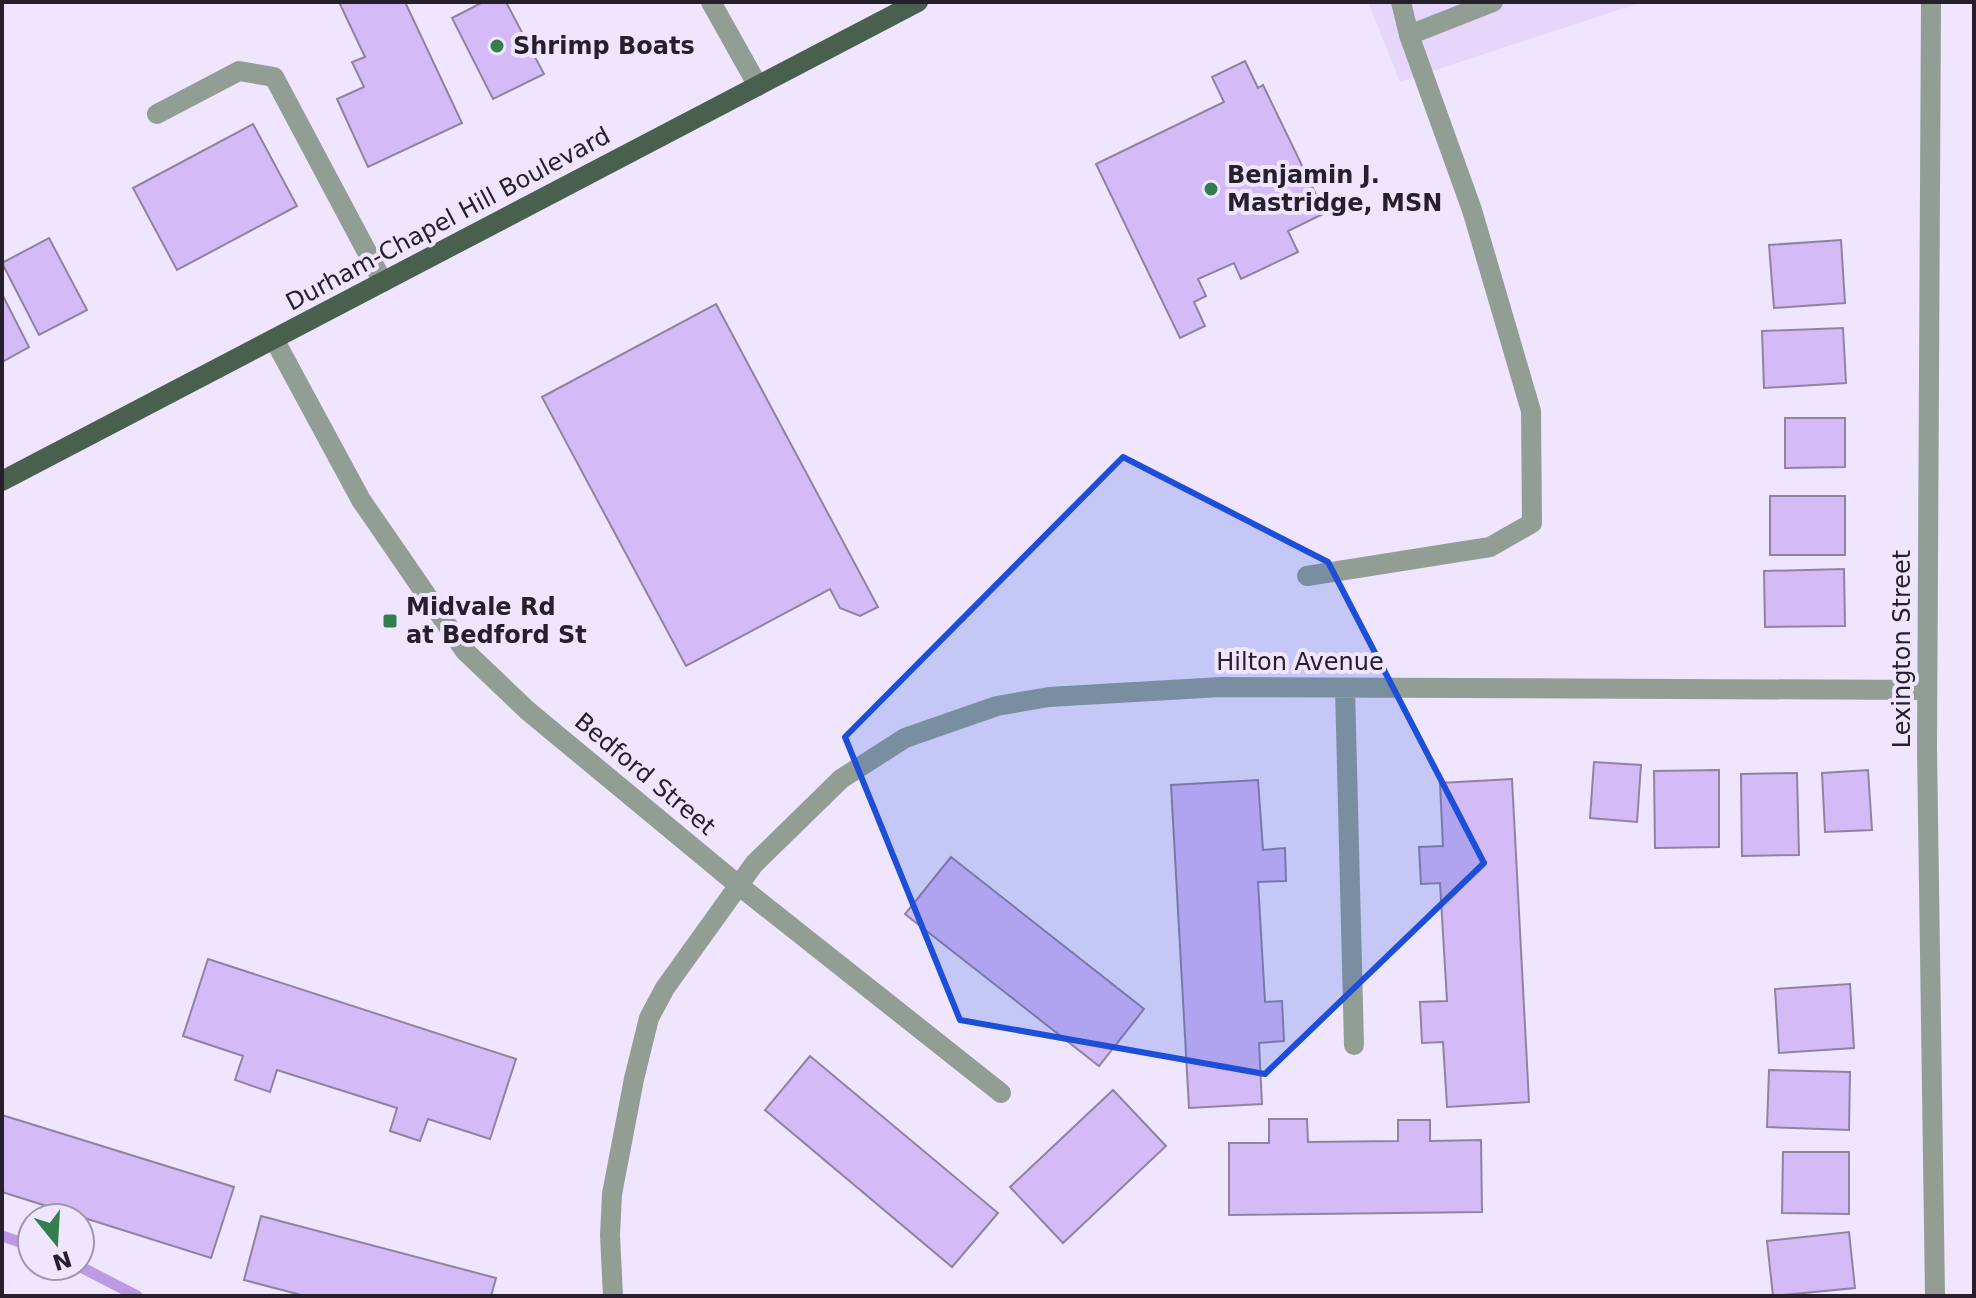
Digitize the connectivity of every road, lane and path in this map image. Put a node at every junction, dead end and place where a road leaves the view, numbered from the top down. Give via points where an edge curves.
1 (711, 2) edge
2 (918, 2) edge
3 (1401, 2) edge
4 (1493, 2) edge
5 (1931, 2) edge
6 (1409, 35) junction
7 (758, 86) junction
8 (157, 114) dead end
9 (383, 282) junction
10 (274, 339) junction
11 (2, 481) edge
12 (1307, 576) dead end
13 (1345, 688) junction
14 (1927, 690) junction
15 (737, 884) junction
16 (1354, 1045) dead end
17 (1001, 1093) dead end
18 (613, 1296) edge
19 (1935, 1296) edge

1 - 7 street
2 - 7 main road, Durham-Chapel Hill Boulevard
3 - 6 street
4 - 6 street
5 - 14 street, Lexington Street
6 - 12 street via 1472,210 1531,411 1532,523 1490,547
7 - 9 main road, Durham-Chapel Hill Boulevard
8 - 9 street via 239,71 274,77
9 - 10 main road, Durham-Chapel Hill Boulevard
10 - 11 main road, Durham-Chapel Hill Boulevard
10 - 15 street, Bedford Street via 361,500 465,651 528,711
13 - 14 street, Hilton Avenue
13 - 15 street, Hilton Avenue via 1221,687 1049,697 997,706 883,750 841,779
13 - 16 street
14 - 19 street, Lexington Street
15 - 17 street, Bedford Street
15 - 18 street via 649,1018 612,1194

